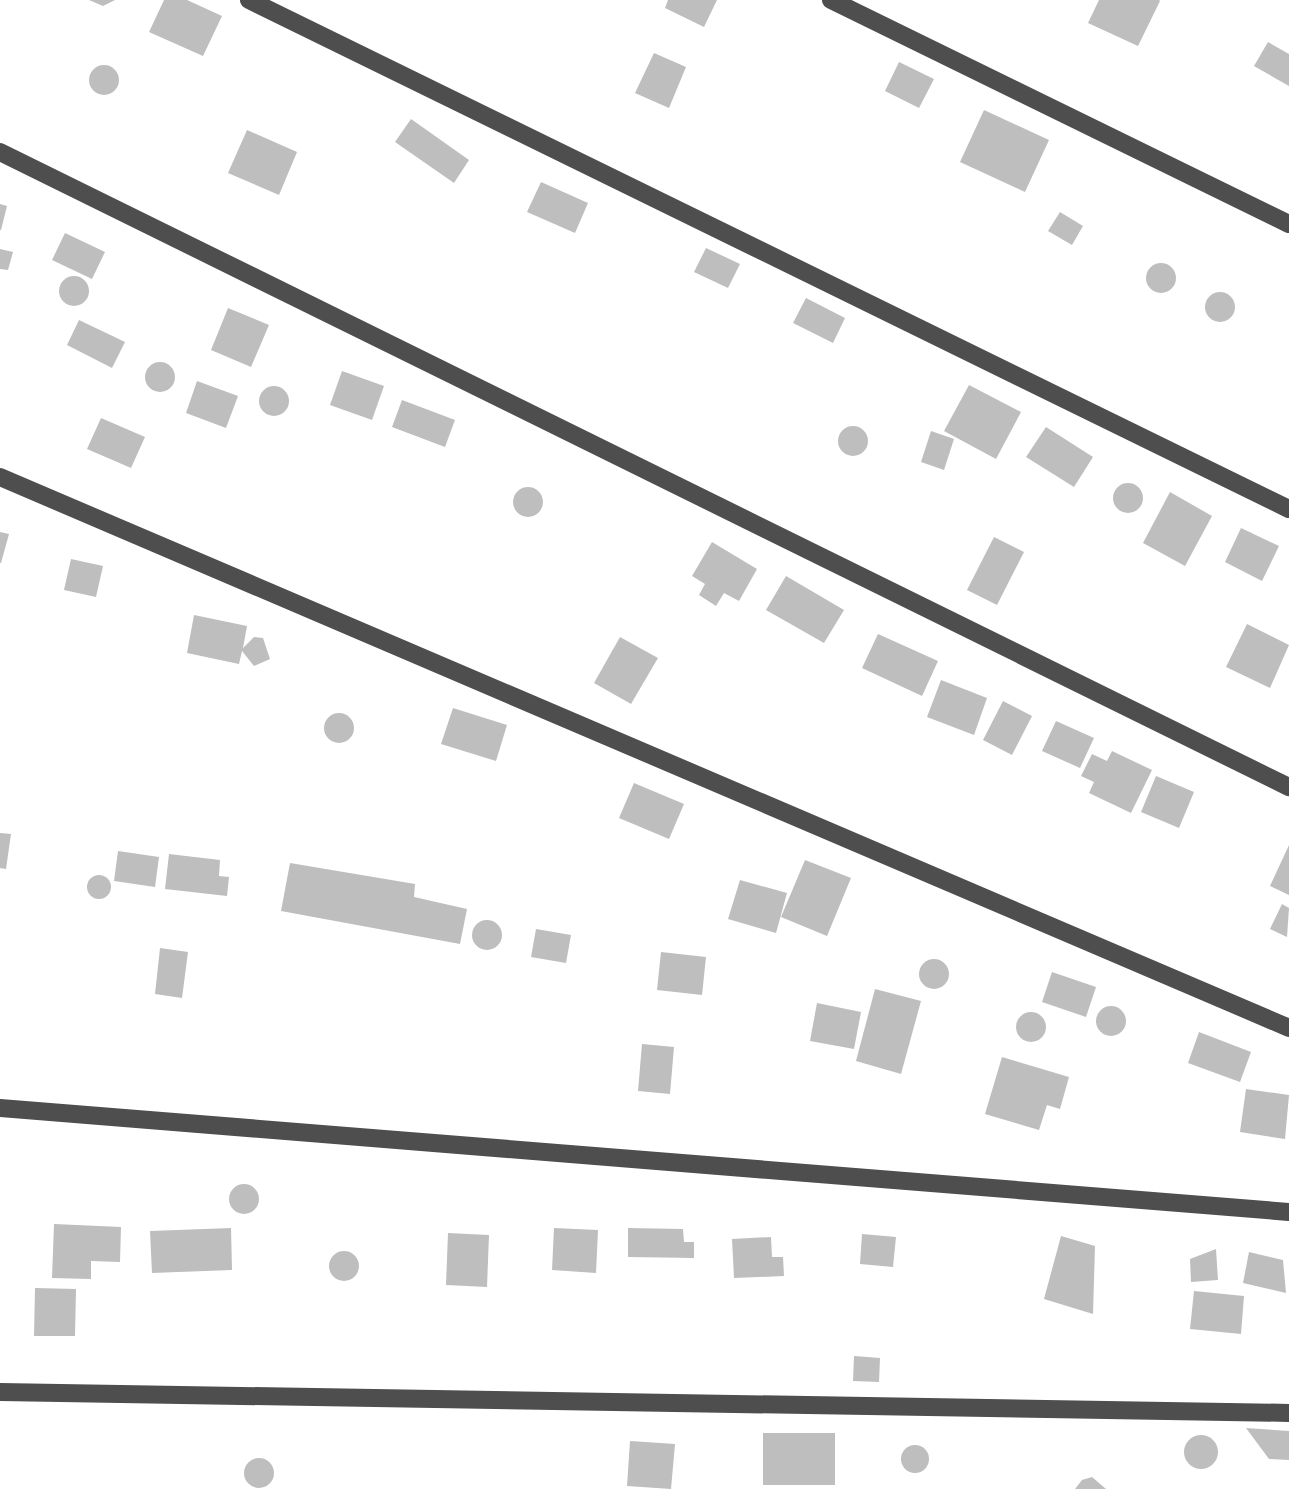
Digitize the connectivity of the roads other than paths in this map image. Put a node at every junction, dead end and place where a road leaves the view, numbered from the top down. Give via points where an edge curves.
1 (249, 0) edge
2 (831, 0) edge
3 (0, 152) edge
4 (1289, 224) edge
5 (0, 477) edge
6 (1289, 509) edge
7 (1289, 787) edge
8 (1289, 1027) edge
9 (0, 1108) edge
10 (1289, 1212) edge
11 (0, 1392) edge
12 (1289, 1413) edge

1 - 6 street
2 - 4 street
3 - 7 street
5 - 8 street
9 - 10 street
11 - 12 street

